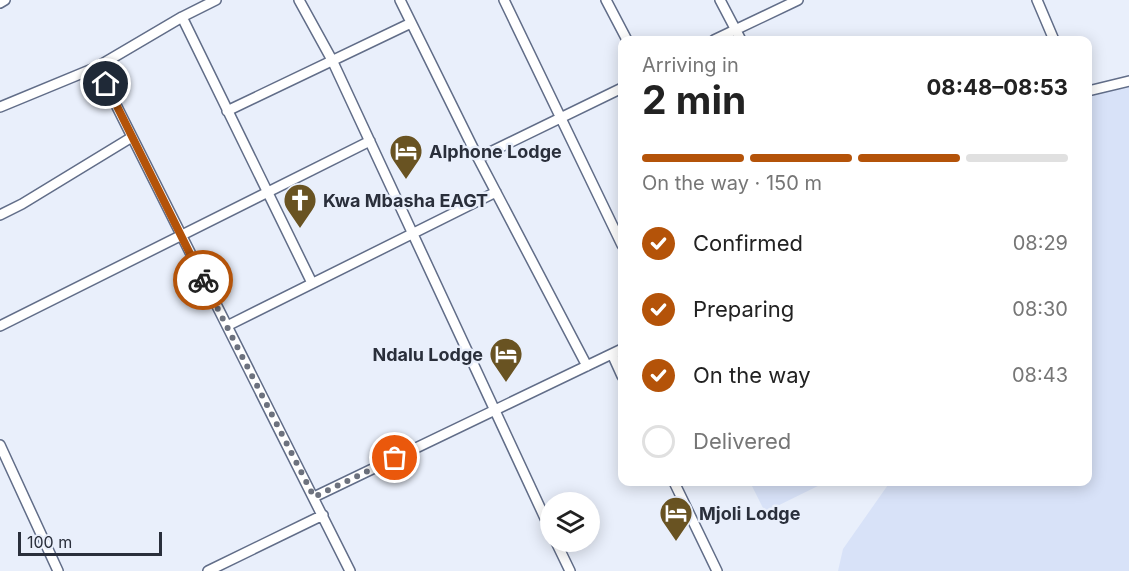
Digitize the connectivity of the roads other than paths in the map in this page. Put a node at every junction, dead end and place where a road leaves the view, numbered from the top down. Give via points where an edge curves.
1 (5, 0) edge
2 (216, 0) edge
3 (299, 0) edge
4 (400, 0) edge
5 (504, 0) edge
6 (606, 0) edge
7 (720, 0) edge
8 (798, 0) edge
9 (1037, 0) edge
10 (0, 3) edge
11 (182, 17) junction
12 (411, 23) junction
13 (735, 30) junction
14 (625, 36) edge
15 (722, 36) edge
16 (739, 36) edge
17 (1052, 36) edge
18 (332, 60) junction
19 (97, 67) junction
20 (1129, 81) edge
21 (618, 90) edge
22 (1092, 90) edge
23 (0, 106) edge
24 (227, 111) junction
25 (562, 119) junction
26 (132, 137) junction
27 (369, 141) junction
28 (478, 158) junction
29 (496, 192) junction
30 (266, 193) junction
31 (0, 215) edge
32 (413, 232) junction
33 (181, 236) junction
34 (618, 237) edge
35 (312, 283) junction
36 (0, 326) edge
37 (226, 326) junction
38 (618, 351) edge
39 (612, 354) junction
40 (587, 366) junction
41 (618, 367) edge
42 (496, 409) junction
43 (0, 445) edge
44 (676, 486) edge
45 (314, 497) junction
46 (540, 507) edge
47 (323, 515) junction
48 (561, 552) edge
49 (58, 571) edge
50 (208, 571) edge
51 (350, 571) edge
52 (570, 571) edge
53 (717, 571) edge

1 - 10 street
2 - 11 street
3 - 18 street
4 - 12 street
5 - 25 street
6 - 14 street
7 - 13 street
8 - 13 street
9 - 17 street
11 - 19 street
11 - 24 street
12 - 18 street
12 - 28 street
13 - 15 street
13 - 16 street
18 - 24 street
18 - 27 street
19 - 23 street
19 - 26 street
20 - 22 street
21 - 25 street
24 - 30 street
25 - 28 street
25 - 34 street
26 - 31 street
26 - 33 street
27 - 30 street
27 - 32 street
28 - 29 street
29 - 32 street
29 - 40 street
30 - 33 street
30 - 35 street
32 - 35 street
32 - 42 street
33 - 36 street
33 - 37 street
35 - 37 street
37 - 45 street
38 - 39 street
39 - 40 street
39 - 41 street
40 - 42 street
42 - 45 street
42 - 46 street
43 - 49 street
44 - 53 street
45 - 47 street
47 - 50 street
47 - 51 street
48 - 52 street

